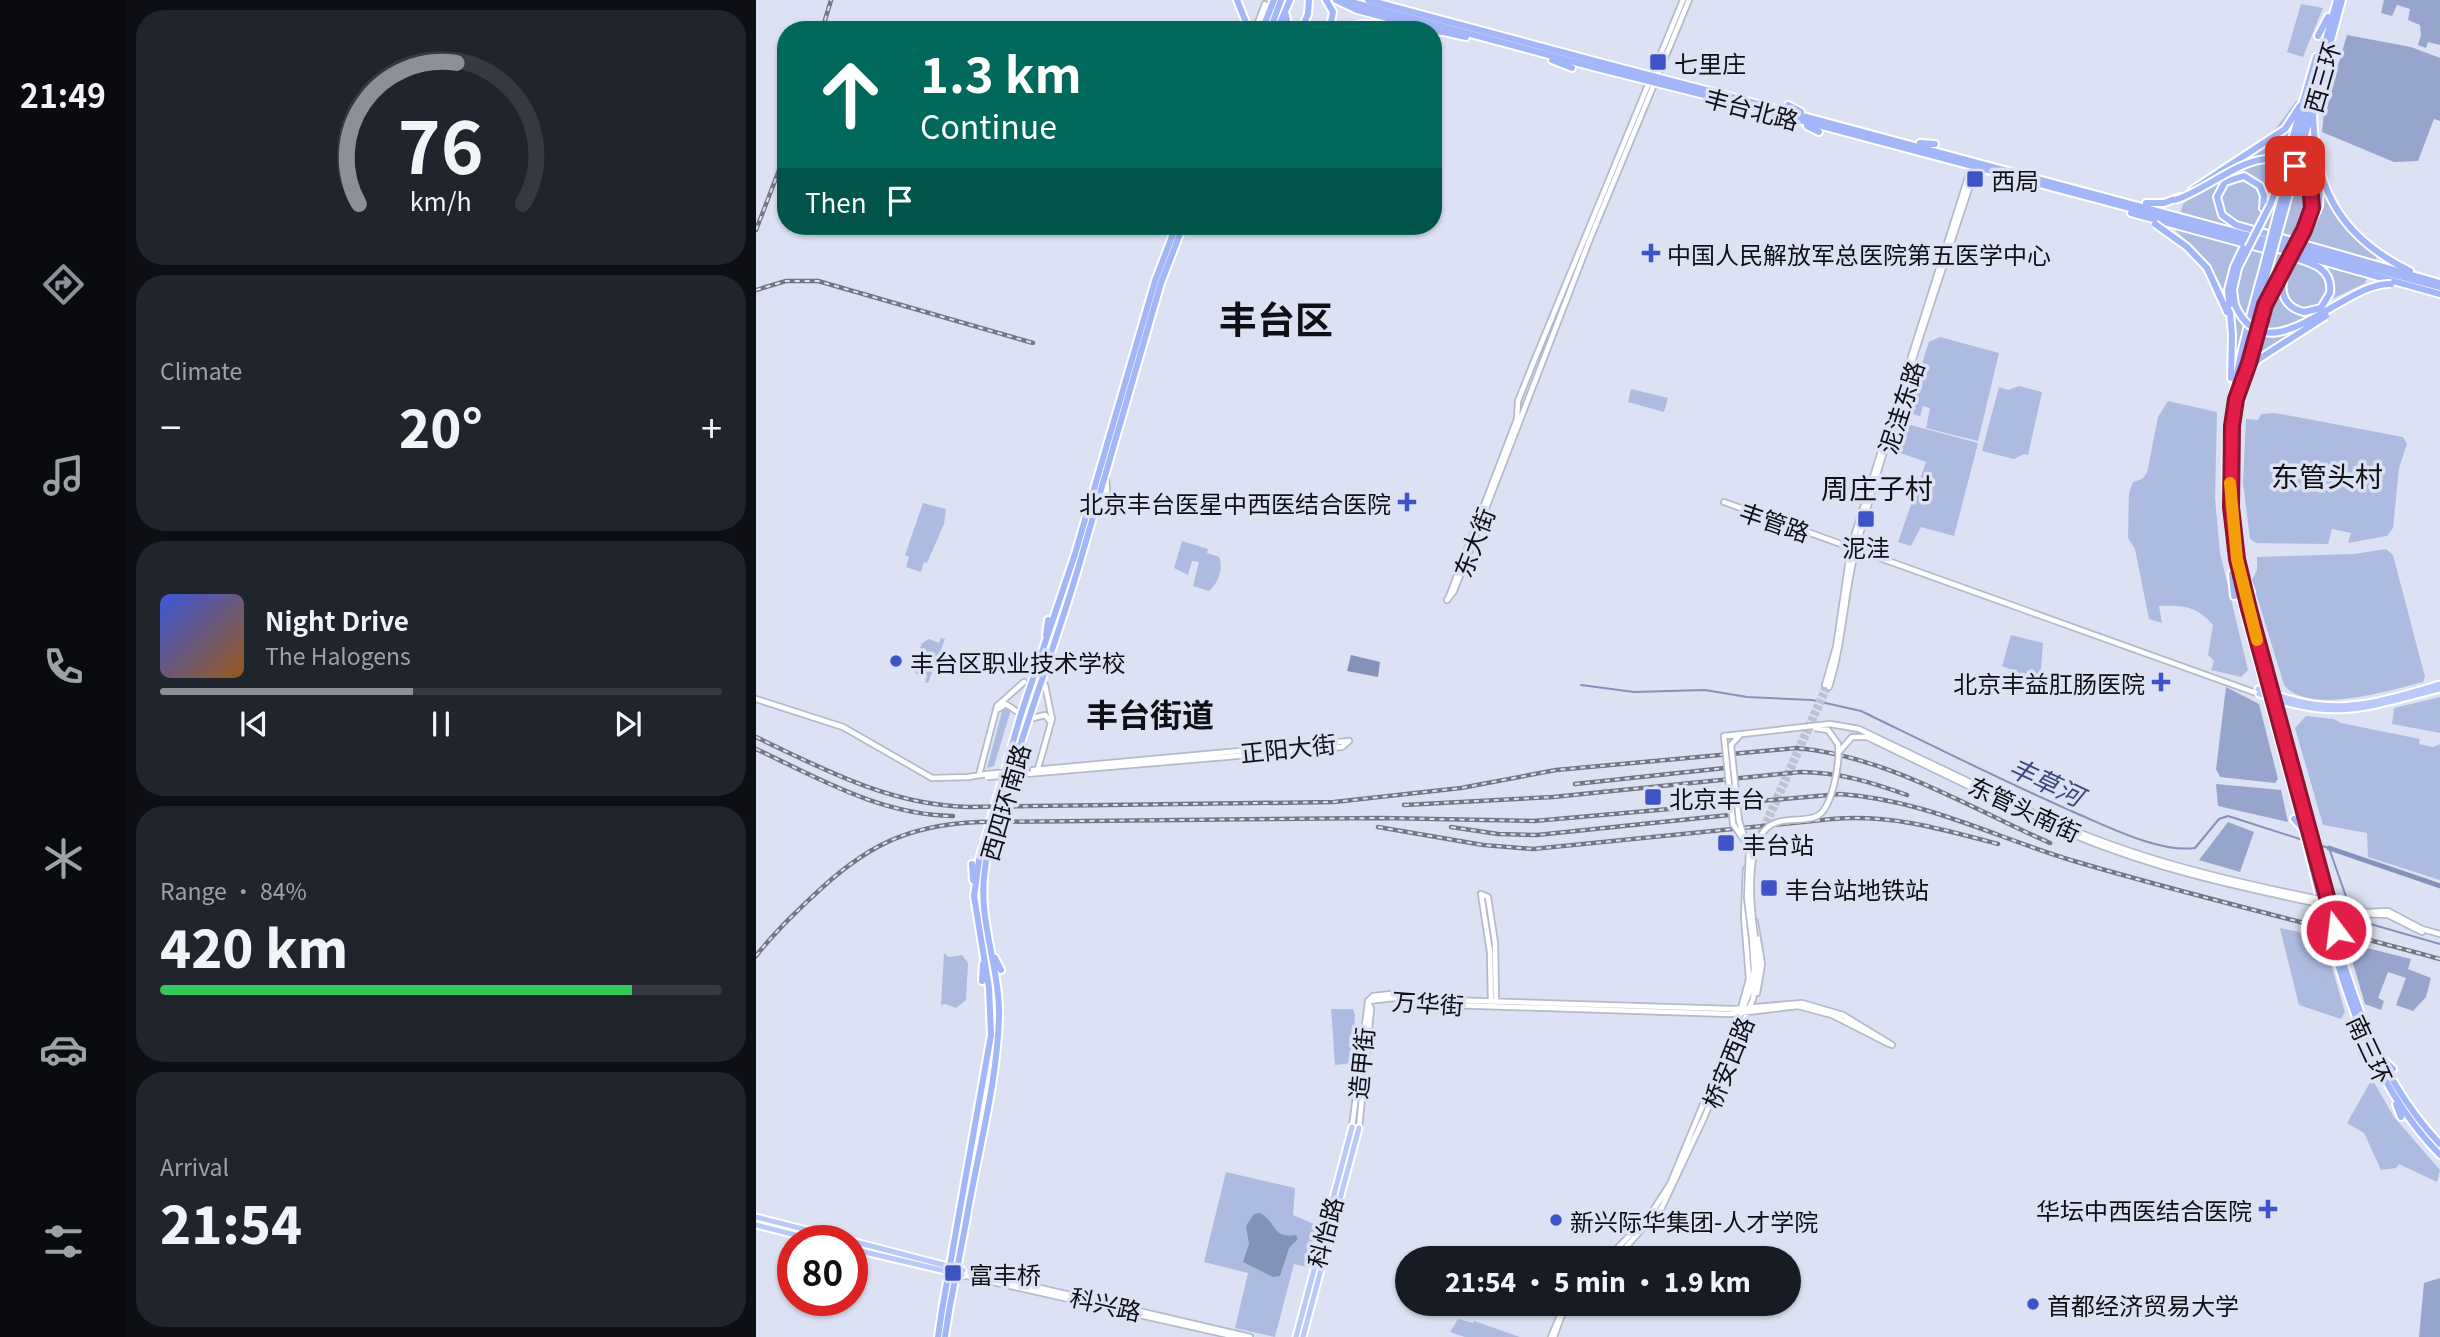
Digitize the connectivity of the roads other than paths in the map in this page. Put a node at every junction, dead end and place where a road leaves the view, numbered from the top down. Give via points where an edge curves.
1 (1237, 0) edge
2 (1274, 0) edge
3 (1309, 0) edge
4 (1326, 0) edge
5 (1336, 0) edge
6 (1344, 0) edge
7 (1379, 0) edge
8 (1682, 0) edge
9 (1689, 0) edge
10 (2338, 1) edge
11 (1287, 3) edge
12 (1365, 3) edge
13 (1265, 4) dead end
14 (1396, 11) junction
15 (1245, 21) edge
16 (1258, 21) edge
17 (1266, 21) edge
18 (1276, 21) edge
19 (1280, 21) edge
20 (1285, 21) edge
21 (1305, 21) edge
22 (1330, 21) edge
23 (1399, 21) edge
24 (1429, 21) edge
25 (1440, 21) edge
26 (1442, 21) edge
27 (1442, 25) edge
28 (1485, 31) junction
29 (1442, 32) edge
30 (1508, 32) dead end
31 (2326, 32) junction
32 (2318, 36) dead end
33 (1531, 38) dead end
34 (1491, 40) junction
35 (1539, 46) junction
36 (1528, 50) junction
37 (1594, 64) junction
38 (1572, 68) dead end
39 (1648, 87) junction
40 (1721, 96) junction
41 (2313, 100) junction
42 (1787, 105) dead end
43 (2300, 106) junction
44 (1793, 119) junction
45 (1816, 119) junction
46 (1819, 132) dead end
47 (1903, 142) junction
48 (1936, 144) dead end
49 (1911, 156) dead end
50 (1941, 159) junction
51 (2003, 162) dead end
52 (2318, 165) junction
53 (2015, 172) junction
54 (1968, 180) junction
55 (1965, 199) junction
56 (2175, 200) junction
57 (2101, 202) junction
58 (2316, 205) junction
59 (2159, 215) junction
60 (2280, 216) junction
61 (2179, 221) junction
62 (1173, 235) edge
63 (1178, 235) edge
64 (1166, 258) junction
65 (2236, 267) junction
66 (2373, 269) junction
67 (2393, 274) junction
68 (1158, 282) junction
69 (2440, 285) edge
70 (2370, 287) junction
71 (2440, 294) edge
72 (1148, 303) junction
73 (2231, 323) junction
74 (2245, 376) junction
75 (2233, 400) junction
76 (1518, 403) junction
77 (1525, 404) junction
78 (1089, 486) dead end
79 (1107, 491) dead end
80 (1853, 548) junction
81 (1079, 554) junction
82 (2235, 558) junction
83 (2251, 592) dead end
84 (2234, 596) dead end
85 (1048, 620) dead end
86 (1068, 621) dead end
87 (1044, 647) junction
88 (2158, 654) dead end
89 (1046, 664) junction
90 (1024, 682) dead end
91 (1045, 685) dead end
92 (1827, 686) tunnel mouth
93 (2440, 686) edge
94 (2259, 691) joint
95 (756, 699) edge
96 (1016, 711) dead end
97 (996, 713) junction
98 (1033, 718) dead end
99 (1051, 726) junction
100 (1797, 729) junction
101 (1748, 734) junction
102 (1839, 753) junction
103 (1037, 771) junction
104 (979, 776) junction
105 (2301, 799) junction
106 (2019, 808) junction
107 (2294, 818) dead end
108 (2304, 830) junction
109 (2310, 843) junction
110 (1755, 844) junction
111 (972, 864) dead end
112 (974, 896) junction
113 (2333, 930) junction
114 (2440, 935) edge
115 (1754, 938) junction
116 (991, 950) junction
117 (983, 952) junction
118 (1001, 970) dead end
119 (982, 981) dead end
120 (993, 988) junction
121 (1753, 999) junction
122 (1368, 1001) joint
123 (1493, 1004) junction
124 (1744, 1010) junction
125 (2378, 1054) junction
126 (2393, 1069) dead end
127 (2392, 1092) junction
128 (2401, 1117) dead end
129 (1355, 1128) junction
130 (2440, 1144) edge
131 (2440, 1155) edge
132 (756, 1217) edge
133 (756, 1225) edge
134 (788, 1225) edge
135 (777, 1230) edge
136 (868, 1246) edge
137 (1619, 1246) edge
138 (1627, 1246) edge
139 (868, 1252) edge
140 (943, 1267) junction
141 (962, 1272) junction
142 (945, 1310) junction
143 (1561, 1316) edge
144 (938, 1337) edge
145 (945, 1337) edge
146 (1237, 1337) edge
147 (1250, 1337) edge
148 (1296, 1337) edge
149 (1303, 1337) edge
150 (1553, 1337) edge

1 - 15 highway
2 - 17 highway
3 - 21 highway
4 - 22 highway via 1333,12
5 - 23 highway
6 - 12 highway, 丰台北路
7 - 14 highway
8 - 39 main road
9 - 39 main road via 1659,73
10 - 31 highway, 西三环
10 - 32 highway
10 - 41 highway, 西三环
11 - 18 highway
11 - 19 highway
11 - 20 highway
12 - 14 highway, 丰台北路
13 - 16 main road
14 - 24 highway, 丰台北路
14 - 25 highway, 丰台北路
26 - 28 highway, 丰台北路
27 - 34 highway, 丰台北路
28 - 30 highway
28 - 35 highway, 丰台北路
29 - 34 highway
31 - 43 highway
31 - 60 highway, 西三环
33 - 35 highway
34 - 36 highway, 丰台北路
35 - 37 highway, 丰台北路
36 - 37 highway, 丰台北路
36 - 38 highway
37 - 40 highway, 丰台北路, bridge
39 - 76 main road, 东大街
39 - 77 main road, 东大街
40 - 44 highway, 丰台北路
40 - 45 highway, 丰台北路
41 - 52 highway
41 - 60 highway, 西三环
42 - 45 highway
43 - 56 highway, bridge via 2288,126
43 - 65 highway, bridge via 2270,205
44 - 46 highway
44 - 50 highway, 丰台北路
45 - 47 highway, 丰台北路
47 - 48 highway
47 - 53 highway, 丰台北路
49 - 50 highway
50 - 57 highway, 丰台北路
51 - 53 highway
52 - 58 highway via 2321,190
52 - 67 highway via 2337,210
53 - 59 highway, 丰台北路 via 2130,202
54 - 55 main road
54 - 55 main road, 泥洼东路 via 1972,172
54 - 80 main road, 泥洼东路
55 - 80 main road, 泥洼东路
56 - 58 highway, bridge via 2259,160 2285,160 2301,170
56 - 59 highway
57 - 59 highway, 丰台北路
57 - 59 highway via 2131,213
58 - 61 highway, bridge via 2284,277 2282,293 2290,306 2306,313 2321,308 2330,293 2327,273 2314,264
58 - 74 highway, bridge via 2262,313
59 - 61 highway
59 - 73 highway, bridge via 2207,268
60 - 75 highway, 西三环, bridge
61 - 66 highway
62 - 64 highway, 西四环南路, bridge
63 - 64 highway, 西四环南路, bridge
64 - 68 highway, 西四环南路, bridge
65 - 66 highway, bridge via 2263,208 2263,193 2256,181 2244,177 2231,178 2218,192 2218,209 2236,225
65 - 70 highway, bridge via 2235,305 2243,318 2269,333 2297,328
65 - 73 highway via 2228,287
66 - 67 highway
67 - 69 highway
67 - 69 highway
67 - 70 highway, bridge
67 - 71 highway
68 - 72 main road, 西四环南路
68 - 79 main road, 西四环南路 via 1105,479
68 - 81 highway, 西四环南路, bridge
70 - 74 highway, bridge via 2259,359
72 - 78 main road, 西四环南路 via 1099,477
72 - 81 highway, 西四环南路, bridge
73 - 75 highway
74 - 75 highway
75 - 82 highway, 西三环 via 2225,481
76 - 77 main road
76 - 77 main road, 东大街 via 1517,419 1447,600
80 - 80 main road, 丰管路 via 1724,502
80 - 88 main road, 丰管路
80 - 92 main road, 泥洼东路
80 - 94 main road, 丰管路
81 - 87 highway, 西四环南路
81 - 89 highway, 西四环南路 via 1065,615
82 - 83 highway
82 - 84 highway
82 - 105 highway, 西三环, bridge
85 - 87 highway
86 - 89 highway
87 - 112 highway, 西四环南路 via 981,848
89 - 116 highway, 西四环南路 via 985,868 983,903
90 - 97 main road via 1000,701
91 - 99 main road
93 - 94 main road via 2370,707 2327,711 2288,704
95 - 104 main road, 正阳大街 via 849,730 932,778
96 - 97 main road via 1006,704
97 - 104 main road
98 - 99 main road via 1045,715
99 - 103 main road
100 - 101 main road, 东管头南街, bridge
100 - 102 main road, bridge via 1828,730
100 - 106 main road, 东管头南街, bridge via 1851,726
101 - 110 main road, bridge via 1739,735 1731,745 1739,821
101 - 110 main road, 东管头南街, bridge via 1722,738 1733,824
102 - 106 main road, 东管头南街, bridge via 1852,737 1867,737
102 - 110 main road, bridge via 1826,810 1814,818 1771,825
103 - 103 main road, 正阳大街 via 1342,747 1349,741
103 - 104 main road, 正阳大街, bridge
105 - 108 highway, 西三环
105 - 109 highway, 西三环
106 - 114 main road, 东管头南街, bridge via 2083,840 2162,868 2388,915 2417,930
107 - 108 highway
108 - 109 highway, 西三环
109 - 113 highway, 西三环
110 - 115 main road, 桥安西路, bridge
110 - 115 main road, bridge via 1747,898
110 - 121 main road via 1750,903 1762,970
110 - 124 main road via 1746,867 1744,916 1750,971
111 - 112 highway
112 - 117 highway, 西四环南路
113 - 125 highway, 南三环 via 2358,1010
113 - 127 highway, 南三环 via 2353,1012
115 - 121 main road, 桥安西路 via 1758,968
115 - 124 main road, 桥安西路 via 1754,977
116 - 118 highway
116 - 120 highway, 西四环南路
117 - 119 highway
117 - 120 highway, 西四环南路
120 - 142 highway, 西四环南路, bridge via 999,1016 995,1062
121 - 124 main road, 桥安西路
122 - 123 main road, 万华街 via 1394,998
122 - 129 main road, 造甲街 via 1371,1009
123 - 123 main road via 1495,943 1488,897 1481,894
123 - 124 main road, 万华街
124 - 124 main road via 1806,1007 1892,1045 1843,1015 1818,1006 1795,1003
124 - 137 main road, 桥安西路 via 1670,1184 1652,1212
124 - 138 main road, 桥安西路 via 1670,1195
125 - 126 highway
125 - 130 highway, 南三环 via 2399,1092
127 - 128 highway
127 - 131 highway, 南三环
129 - 148 main road, 科怡路
129 - 149 main road, 科怡路
132 - 134 main road
133 - 135 main road
136 - 140 main road
139 - 140 main road
140 - 141 main road
141 - 146 main road, 科兴路
141 - 147 main road, 科兴路
142 - 144 highway, 西四环南路
142 - 145 highway, 西四环南路
143 - 150 main road

